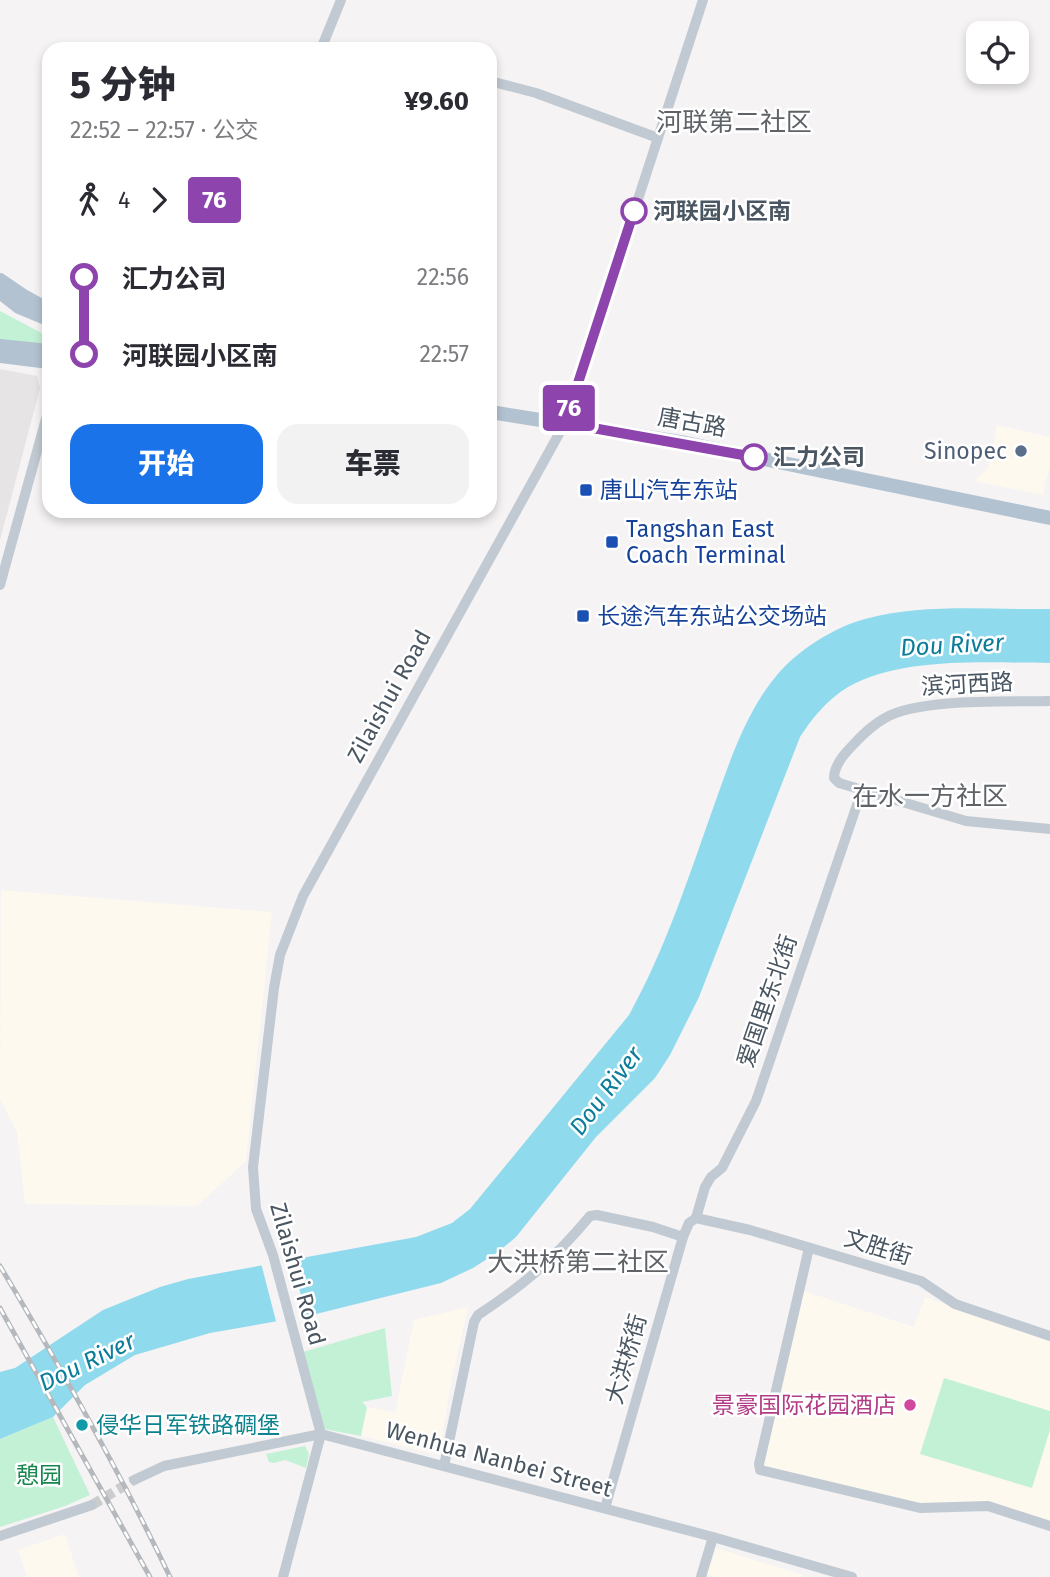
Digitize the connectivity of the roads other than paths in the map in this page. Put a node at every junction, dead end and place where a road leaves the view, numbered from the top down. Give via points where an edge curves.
1 (341, 0) edge
2 (703, 0) edge
3 (324, 42) edge
4 (497, 83) edge
5 (658, 138) junction
6 (0, 280) edge
7 (0, 292) edge
8 (0, 303) edge
9 (42, 306) edge
10 (42, 317) edge
11 (42, 326) edge
12 (0, 346) edge
13 (42, 350) edge
14 (0, 356) edge
15 (42, 361) edge
16 (497, 405) edge
17 (497, 413) edge
18 (566, 419) junction
19 (42, 433) edge
20 (1050, 510) edge
21 (1050, 518) edge
22 (0, 585) edge
23 (1050, 701) edge
24 (862, 790) junction
25 (1050, 830) edge
26 (692, 1220) junction
27 (683, 1237) junction
28 (809, 1248) junction
29 (1050, 1336) edge
30 (321, 1434) junction
31 (444, 1466) junction
32 (134, 1480) tunnel mouth
33 (92, 1505) tunnel mouth
34 (604, 1508) junction
35 (1050, 1526) edge
36 (0, 1536) edge
37 (713, 1537) junction
38 (282, 1577) edge
39 (701, 1577) edge
40 (852, 1577) edge

1 - 3 street
2 - 5 street, Zilaishui Road
4 - 5 street
5 - 18 street, Zilaishui Road
6 - 9 main road
7 - 10 main road
8 - 11 main road
12 - 13 main road
14 - 15 main road
16 - 18 main road, 唐古路
17 - 18 main road, 唐古路
18 - 20 main road, 唐古路 via 688,436
18 - 21 main road, 唐古路
18 - 30 street, Zilaishui Road via 303,896 280,956 253,1167 256,1209 273,1255
19 - 22 street
23 - 24 street, 滨河西路 via 930,705 886,717 867,730 834,771 839,783
24 - 25 street via 967,821
24 - 26 street, 爱国里东北街 via 756,1101 722,1168 705,1187
26 - 27 street, 大洪桥街
26 - 28 street, 文胜街
27 - 31 street via 590,1216 564,1248 522,1286 478,1315
27 - 34 street, 大洪桥街
28 - 29 street, 文胜街 via 921,1281 955,1304
28 - 35 street via 760,1469 920,1507 988,1506
30 - 31 street, Wenhua Nanbei Street
30 - 32 street, Wenhua Nanbei Street via 164,1466
30 - 38 street
31 - 34 street, Wenhua Nanbei Street
33 - 36 street
34 - 37 street, Wenhua Nanbei Street
37 - 39 street
37 - 40 street, Wenhua Nanbei Street

